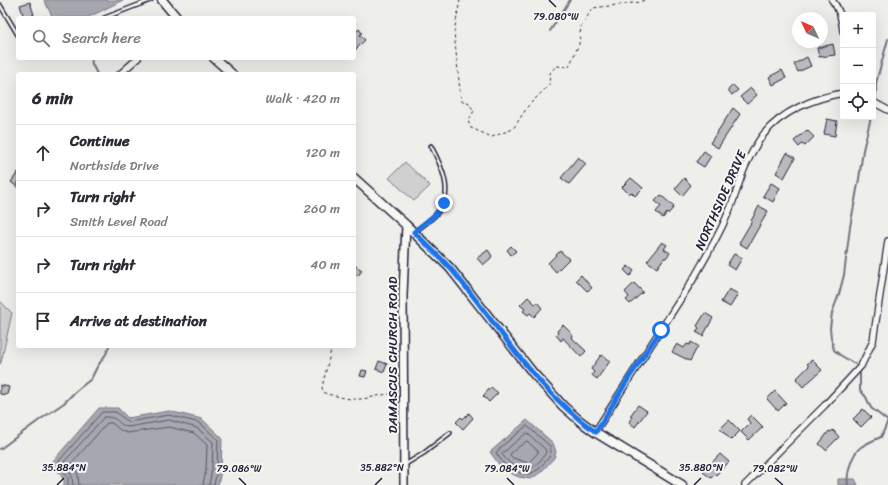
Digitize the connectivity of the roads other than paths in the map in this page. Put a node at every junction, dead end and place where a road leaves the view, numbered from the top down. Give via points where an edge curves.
1 (151, 0) edge
2 (162, 0) edge
3 (832, 0) edge
4 (0, 5) edge
5 (109, 16) edge
6 (175, 16) edge
7 (840, 16) edge
8 (16, 32) edge
9 (136, 60) edge
10 (216, 60) edge
11 (122, 72) edge
12 (230, 72) edge
13 (840, 93) edge
14 (876, 104) edge
15 (888, 110) edge
16 (431, 146) dead end
17 (356, 180) edge
18 (406, 225) junction
19 (414, 232) junction
20 (888, 241) edge
21 (596, 432) junction
22 (450, 434) dead end
23 (404, 466) junction
24 (404, 485) edge
25 (682, 485) edge
26 (745, 485) edge

1 - 5 lane
2 - 6 main road
3 - 7 street
4 - 8 lane
9 - 11 street
10 - 12 main road
13 - 21 street, NORTHSIDE DRIVE via 812,101 799,108 782,118 763,135 746,165 726,218 709,252
14 - 15 street
16 - 19 lane via 445,179 446,196 439,212
17 - 18 main road
18 - 19 main road
18 - 23 street, DAMASCUS CHURCH ROAD via 403,295
19 - 21 main road via 450,268 549,392
20 - 26 street via 873,341 861,366
21 - 25 main road
22 - 23 lane
23 - 24 street, DAMASCUS CHURCH ROAD

